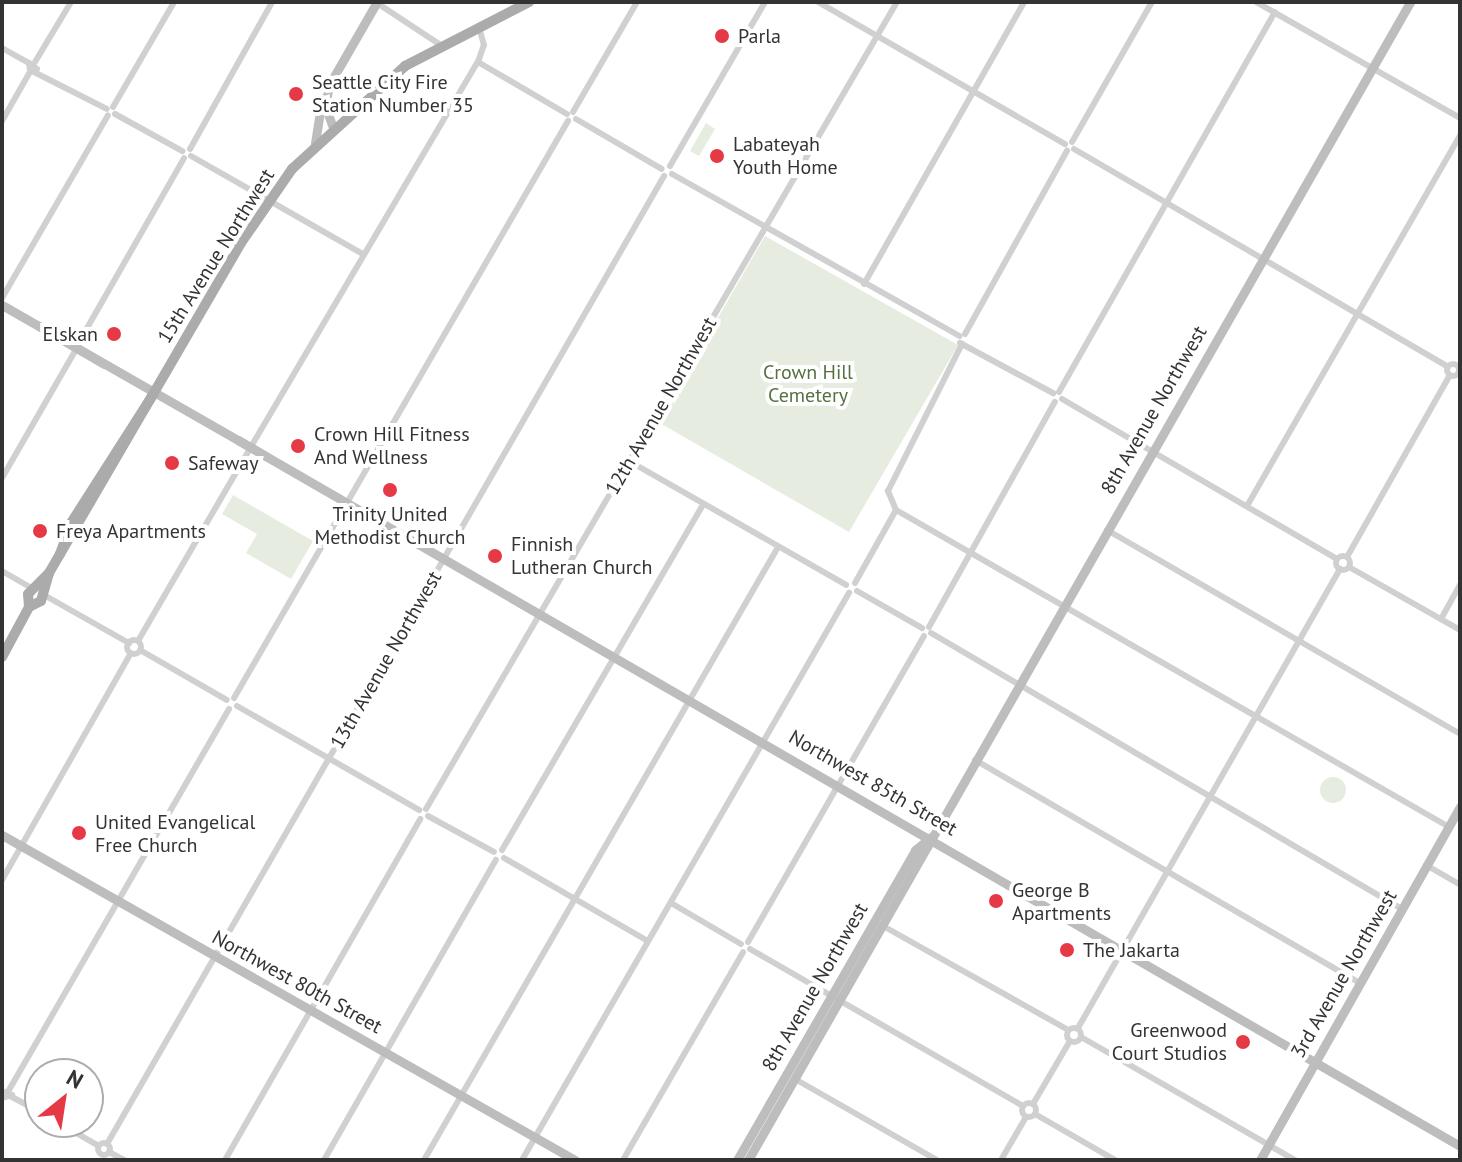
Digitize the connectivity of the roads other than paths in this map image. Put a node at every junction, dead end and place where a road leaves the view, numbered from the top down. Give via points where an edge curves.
1 (71, 2) edge
2 (174, 2) edge
3 (272, 2) edge
4 (528, 2) edge
5 (637, 2) edge
6 (765, 2) edge
7 (818, 2) edge
8 (897, 2) edge
9 (1024, 2) edge
10 (1152, 2) edge
11 (1256, 2) edge
12 (1410, 2) edge
13 (377, 3) edge
14 (1275, 12) junction
15 (477, 23) junction
16 (878, 35) junction
17 (439, 44) junction
18 (2, 48) edge
19 (478, 62) junction
20 (33, 66) junction
21 (1373, 67) junction
22 (329, 85) junction
23 (973, 91) junction
24 (111, 111) junction
25 (571, 117) junction
26 (1460, 118) edge
27 (2, 121) edge
28 (332, 125) junction
29 (1460, 136) edge
30 (315, 143) junction
31 (1069, 147) junction
32 (187, 153) junction
33 (671, 170) junction
34 (663, 172) junction
35 (269, 200) junction
36 (1166, 203) junction
37 (764, 227) junction
38 (363, 254) junction
39 (1262, 259) junction
40 (864, 284) junction
41 (2, 298) edge
42 (2, 305) edge
43 (1358, 315) junction
44 (963, 339) junction
45 (76, 347) junction
46 (1457, 368) edge
47 (154, 393) junction
48 (1057, 396) junction
49 (250, 447) junction
50 (1152, 451) junction
51 (629, 461) junction
52 (2, 478) edge
53 (348, 503) junction
54 (703, 505) junction
55 (82, 506) junction
56 (1247, 506) junction
57 (896, 510) junction
58 (1107, 530) junction
59 (79, 531) junction
60 (778, 547) junction
61 (971, 552) junction
62 (60, 554) junction
63 (1347, 557) junction
64 (444, 558) junction
65 (1337, 559) junction
66 (1349, 567) junction
67 (1340, 569) junction
68 (2, 571) edge
69 (49, 573) junction
70 (1460, 585) edge
71 (32, 588) junction
72 (854, 589) junction
73 (44, 595) junction
74 (1063, 606) junction
75 (29, 607) junction
76 (540, 613) junction
77 (1441, 619) junction
78 (1460, 630) edge
79 (927, 631) junction
80 (138, 641) junction
81 (1299, 641) junction
82 (129, 643) junction
83 (140, 650) junction
84 (131, 653) junction
85 (2, 657) edge
86 (616, 657) junction
87 (1019, 684) junction
88 (691, 699) junction
89 (232, 703) junction
90 (1255, 717) junction
91 (1460, 734) edge
92 (764, 742) junction
93 (329, 759) junction
94 (975, 760) junction
95 (840, 785) junction
96 (1210, 796) junction
97 (1460, 807) edge
98 (424, 812) junction
99 (1449, 827) junction
100 (2, 835) edge
101 (931, 837) junction
102 (21, 846) junction
103 (499, 855) junction
104 (1426, 865) junction
105 (1168, 871) junction
106 (2, 880) edge
107 (1460, 885) edge
108 (575, 900) junction
109 (119, 901) junction
110 (671, 903) junction
111 (1402, 909) junction
112 (883, 926) junction
113 (648, 941) junction
114 (746, 947) junction
115 (1124, 948) junction
116 (216, 957) junction
117 (1359, 983) junction
118 (835, 998) junction
119 (311, 1010) junction
120 (1078, 1028) junction
121 (1068, 1030) junction
122 (1081, 1037) junction
123 (1070, 1041) junction
124 (386, 1053) junction
125 (1315, 1060) junction
126 (795, 1079) junction
127 (5, 1092) edge
128 (462, 1096) junction
129 (2, 1100) edge
130 (24, 1103) edge
131 (1033, 1104) junction
132 (1023, 1106) junction
133 (1035, 1114) junction
134 (1026, 1117) junction
135 (535, 1137) junction
136 (88, 1138) edge
137 (1268, 1145) junction
138 (1460, 1146) edge
139 (105, 1147) junction
140 (100, 1157) edge
141 (751, 1159) edge
142 (124, 1160) edge
143 (225, 1160) edge
144 (324, 1160) edge
145 (424, 1160) edge
146 (522, 1160) edge
147 (575, 1160) edge
148 (623, 1160) edge
149 (737, 1160) edge
150 (937, 1160) edge
151 (1001, 1160) edge
152 (1115, 1160) edge
153 (1260, 1160) edge
154 (1295, 1160) edge

1 - 20 street
2 - 24 street
3 - 32 street
4 - 15 main road, 15th Avenue Northwest
5 - 25 street
6 - 33 street
7 - 16 street
8 - 16 street, 12th Avenue Northwest
9 - 23 street
10 - 31 street
11 - 14 street
12 - 21 main road, 8th Avenue Northwest
13 - 17 street
13 - 22 main road
14 - 21 street
14 - 36 street
15 - 17 main road, 15th Avenue Northwest
15 - 19 street via 484,42
16 - 23 street
16 - 37 street, 12th Avenue Northwest
17 - 28 main road, 15th Avenue Northwest
18 - 20 street
19 - 25 street
19 - 38 street
20 - 24 street
20 - 27 street
21 - 26 street
21 - 39 main road, 8th Avenue Northwest
22 - 28 main road via 325,106
22 - 30 main road
23 - 31 street
23 - 40 street
24 - 32 street
24 - 41 street
25 - 34 street
25 - 53 street
28 - 30 main road, 15th Avenue Northwest
29 - 43 street
30 - 35 main road, 15th Avenue Northwest
31 - 36 street
31 - 44 street
32 - 35 street
32 - 45 street
33 - 34 street
33 - 37 street
34 - 64 street, 13th Avenue Northwest
35 - 38 street
35 - 47 main road, 15th Avenue Northwest
36 - 39 street
36 - 48 street
37 - 40 street
37 - 51 street, 12th Avenue Northwest
38 - 49 street
39 - 43 street
39 - 50 main road, 8th Avenue Northwest
40 - 44 street
42 - 45 main road, Northwest 85th Street
43 - 46 street
43 - 56 street
44 - 48 street
44 - 57 street via 888,491
45 - 47 main road, Northwest 85th Street
45 - 52 street
46 - 63 street
47 - 49 main road, Northwest 85th Street
47 - 55 main road, 15th Avenue Northwest
47 - 59 main road, 15th Avenue Northwest
48 - 50 street
48 - 61 street
49 - 53 main road, Northwest 85th Street
49 - 80 street
50 - 56 street
50 - 58 main road, 8th Avenue Northwest
51 - 54 street
51 - 76 street, 12th Avenue Northwest
53 - 64 main road, Northwest 85th Street
53 - 89 street
54 - 60 street
54 - 86 street
55 - 59 main road
55 - 62 main road, 15th Avenue Northwest
56 - 65 street
57 - 61 street
57 - 72 street
58 - 74 main road, 8th Avenue Northwest
58 - 81 street
59 - 62 main road, 15th Avenue Northwest
60 - 72 street
60 - 88 street
61 - 74 street
61 - 79 street
62 - 69 main road, 15th Avenue Northwest
63 - 65 street
63 - 66 street
64 - 76 main road, Northwest 85th Street
64 - 93 street, 13th Avenue Northwest
65 - 67 street
66 - 67 street
66 - 77 street
67 - 81 street
68 - 71 street
69 - 71 main road, 15th Avenue Northwest
69 - 73 main road, 15th Avenue Northwest
70 - 77 street
71 - 75 main road
72 - 79 street
72 - 92 street
73 - 75 main road
73 - 82 street
74 - 87 main road, 8th Avenue Northwest
74 - 90 street
75 - 85 main road
76 - 86 main road, Northwest 85th Street
76 - 98 street, 12th Avenue Northwest
77 - 78 street
79 - 87 street
79 - 95 street
80 - 82 street
80 - 83 street
81 - 90 street
81 - 91 street
82 - 84 street
83 - 84 street
83 - 89 street
84 - 102 street
86 - 88 main road, Northwest 85th Street
86 - 103 street
87 - 94 main road, 8th Avenue Northwest
87 - 96 street
88 - 92 main road, Northwest 85th Street
88 - 108 street
89 - 93 street
89 - 109 street
90 - 96 street
90 - 99 street
92 - 95 main road, Northwest 85th Street
92 - 110 street
93 - 98 street
93 - 116 street, 13th Avenue Northwest
94 - 101 main road, 8th Avenue Northwest
94 - 105 street
95 - 101 main road, Northwest 85th Street
95 - 114 street
96 - 105 street
96 - 111 street
97 - 99 main road, 3rd Avenue Northwest
98 - 103 street
98 - 119 street
99 - 104 main road, 3rd Avenue Northwest
100 - 102 main road, Northwest 80th Street
101 - 112 main road, 8th Avenue Northwest
101 - 115 main road, Northwest 85th Street
101 - 118 main road, 8th Avenue Northwest via 915,850
102 - 106 street
102 - 109 main road, Northwest 80th Street
103 - 108 street
103 - 124 street
104 - 107 street
104 - 111 main road, 3rd Avenue Northwest
105 - 115 street
105 - 117 street
108 - 113 street
108 - 128 street
109 - 116 main road, Northwest 80th Street
109 - 127 street
110 - 113 street
110 - 114 street
111 - 117 main road, 3rd Avenue Northwest
112 - 118 main road, 8th Avenue Northwest
112 - 121 street
113 - 135 street
114 - 118 street
114 - 148 street
115 - 120 street
115 - 125 main road, Northwest 85th Street
116 - 119 main road, Northwest 80th Street
116 - 139 street, 13th Avenue Northwest
117 - 125 main road, 3rd Avenue Northwest
118 - 126 main road, 8th Avenue Northwest
118 - 132 street
118 - 149 main road, 8th Avenue Northwest
119 - 124 main road, Northwest 80th Street
119 - 143 street
120 - 121 street
120 - 122 street
121 - 123 street
122 - 123 street
122 - 137 street
123 - 131 street
124 - 128 main road, Northwest 80th Street
124 - 144 street
125 - 137 main road, 3rd Avenue Northwest
125 - 138 main road, Northwest 85th Street
126 - 141 main road, 8th Avenue Northwest
126 - 150 street
127 - 129 street
127 - 130 street
128 - 135 main road, Northwest 80th Street
128 - 145 street
131 - 132 street
131 - 133 street
132 - 134 street
133 - 134 street
133 - 152 street
134 - 151 street
135 - 146 street
135 - 147 main road, Northwest 80th Street
136 - 139 street
137 - 153 main road, 3rd Avenue Northwest
137 - 154 street
139 - 140 street
139 - 142 street

